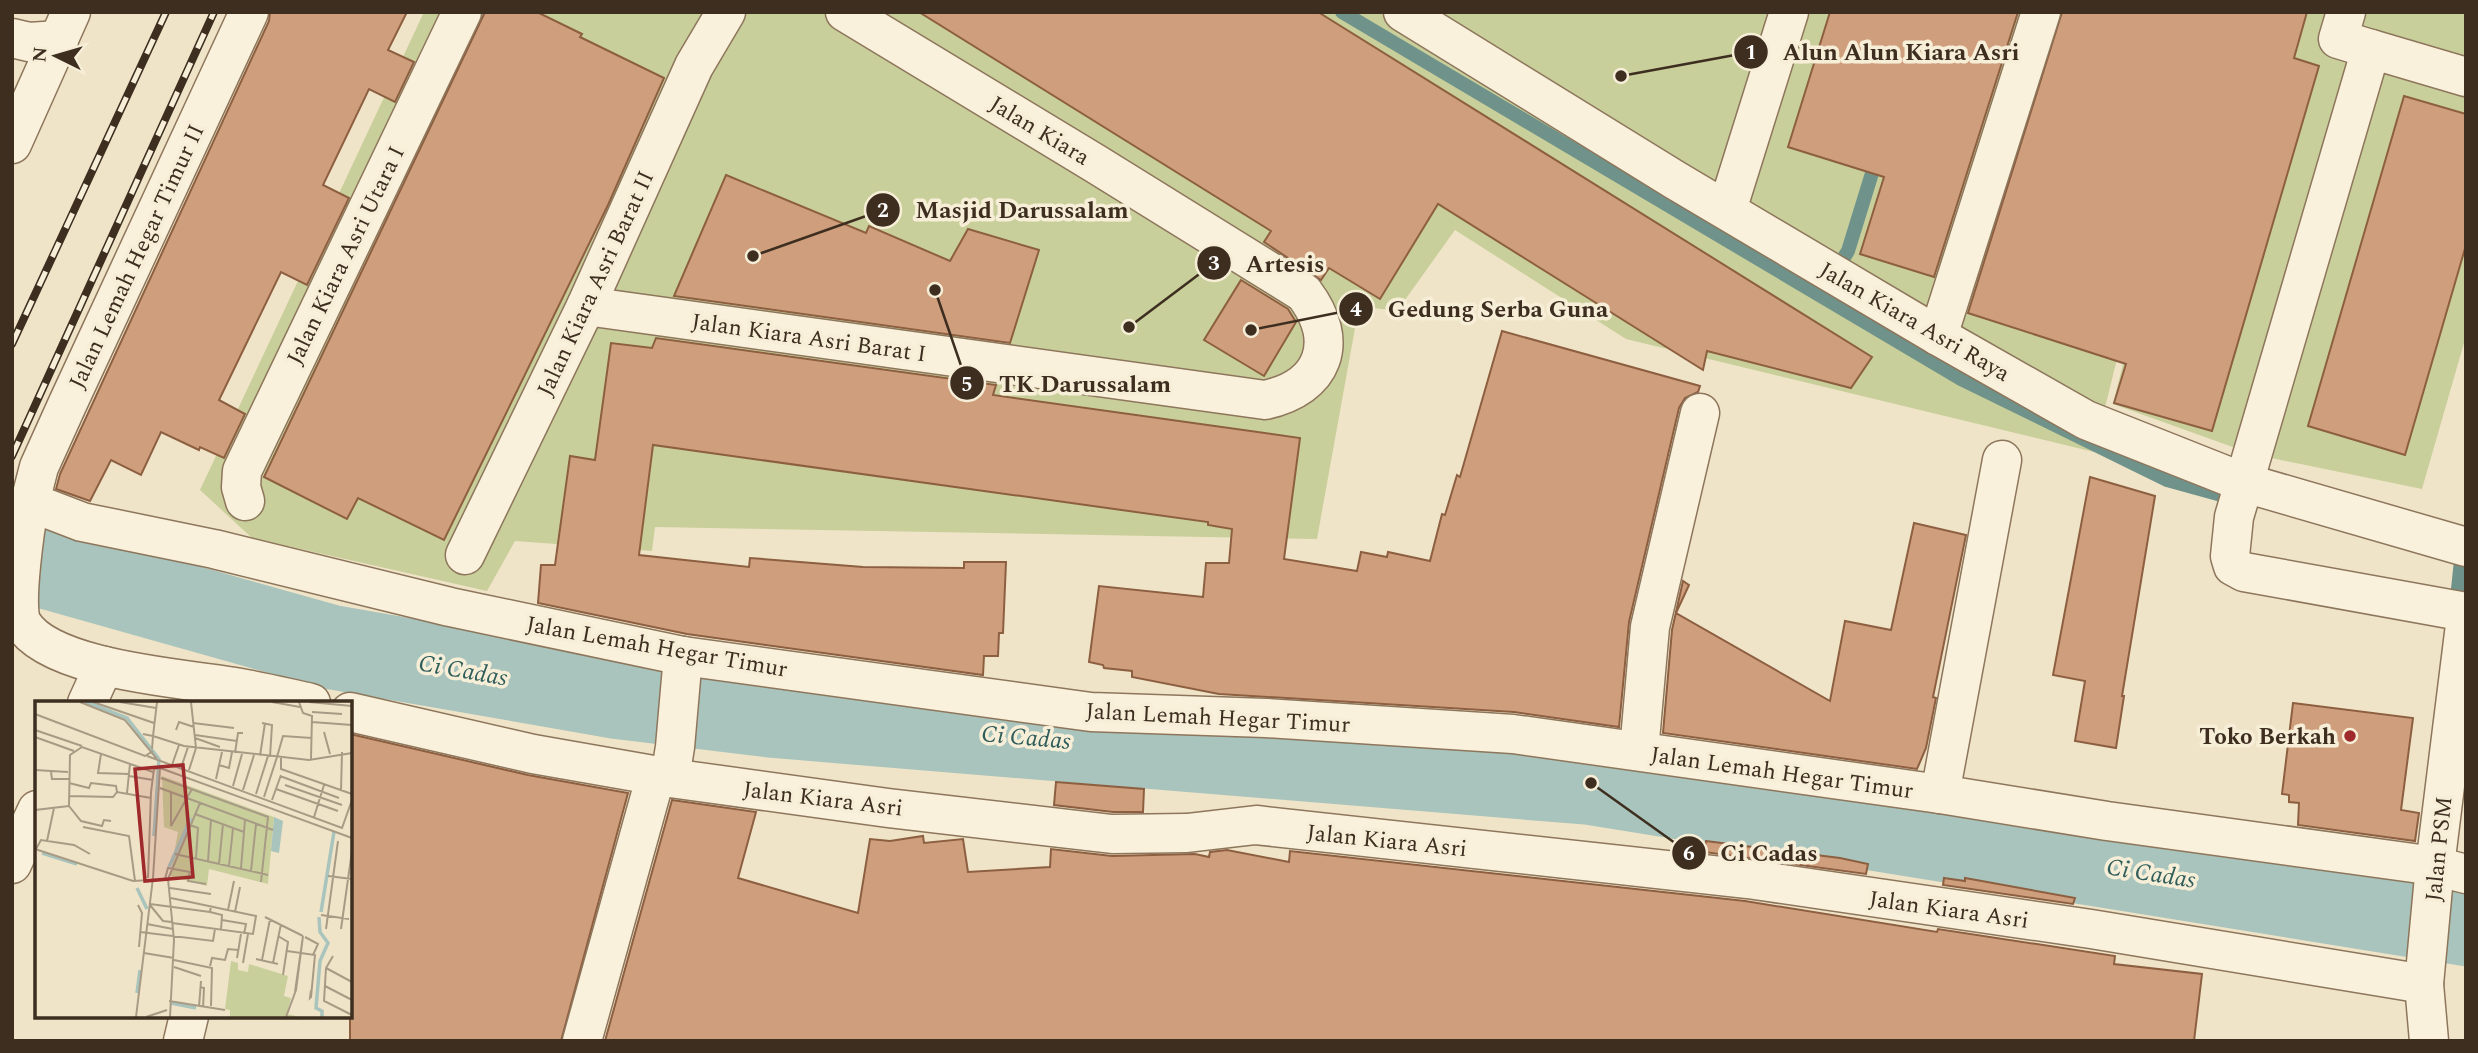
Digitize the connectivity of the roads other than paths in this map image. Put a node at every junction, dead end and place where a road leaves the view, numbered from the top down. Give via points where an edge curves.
1 (249, 12) edge
2 (462, 12) edge
3 (726, 12) edge
4 (845, 12) edge
5 (1403, 12) edge
6 (1789, 12) edge
7 (2041, 12) edge
8 (2347, 12) edge
9 (65, 26) edge
10 (12, 38) edge
11 (2371, 49) junction
12 (2466, 77) edge
13 (12, 144) edge
14 (1727, 210) junction
15 (586, 306) junction
16 (1938, 336) junction
17 (1315, 371) joint
18 (1700, 413) dead end
19 (2002, 460) dead end
20 (2245, 482) junction
21 (245, 501) dead end
22 (29, 509) junction
23 (2466, 548) edge
24 (465, 555) dead end
25 (2466, 614) edge
26 (682, 661) junction
27 (104, 666) junction
28 (258, 697) edge
29 (88, 701) edge
30 (293, 701) edge
31 (352, 712) edge
32 (1639, 751) junction
33 (667, 767) junction
34 (1940, 794) junction
35 (35, 814) edge
36 (12, 864) edge
37 (2445, 875) edge
38 (2426, 970) junction
39 (189, 1018) edge
40 (183, 1041) edge
41 (582, 1041) edge
42 (2429, 1041) edge

1 - 22 street, Jalan Lemah Hegar Timur II via 66,405 39,467
2 - 21 street, Jalan Kiara Asri Utara I via 242,471
3 - 15 street, Jalan Kiara Asri Barat II via 694,66
4 - 17 street, Jalan Kiara via 1304,293 1324,330 1323,351
5 - 14 street, Jalan Kiara Asri Raya
6 - 14 street
7 - 16 street
8 - 11 street via 2339,39
9 - 10 street via 29,42
9 - 13 street
11 - 12 street
11 - 20 street
14 - 16 street, Jalan Kiara Asri Raya
15 - 17 street, Jalan Kiara Asri Barat I via 1265,400 1302,386
15 - 24 street, Jalan Kiara Asri Barat II
16 - 20 street, Jalan Kiara Asri Raya via 2086,420
18 - 32 street via 1650,627
19 - 34 street
20 - 23 street, Jalan Kiara Asri Raya
20 - 25 street via 2234,517 2233,566 2244,572
22 - 26 street, Jalan Lemah Hegar Timur
22 - 27 street, Jalan Lemah Hegar Timur II via 21,622 38,641
25 - 37 street, Jalan PSM
26 - 32 street, Jalan Lemah Hegar Timur via 1091,712 1513,734
26 - 33 street
27 - 28 street
27 - 29 street
28 - 30 street
31 - 33 street, Jalan Kiara Asri via 533,754
32 - 34 street, Jalan Lemah Hegar Timur
33 - 38 street, Jalan Kiara Asri via 888,808 1112,834 1187,833 1256,825 1748,879 2091,929
33 - 41 street
34 - 37 street, Jalan Lemah Hegar Timur
35 - 36 street
37 - 38 street, Jalan PSM
38 - 42 street, Jalan PSM
39 - 40 street

